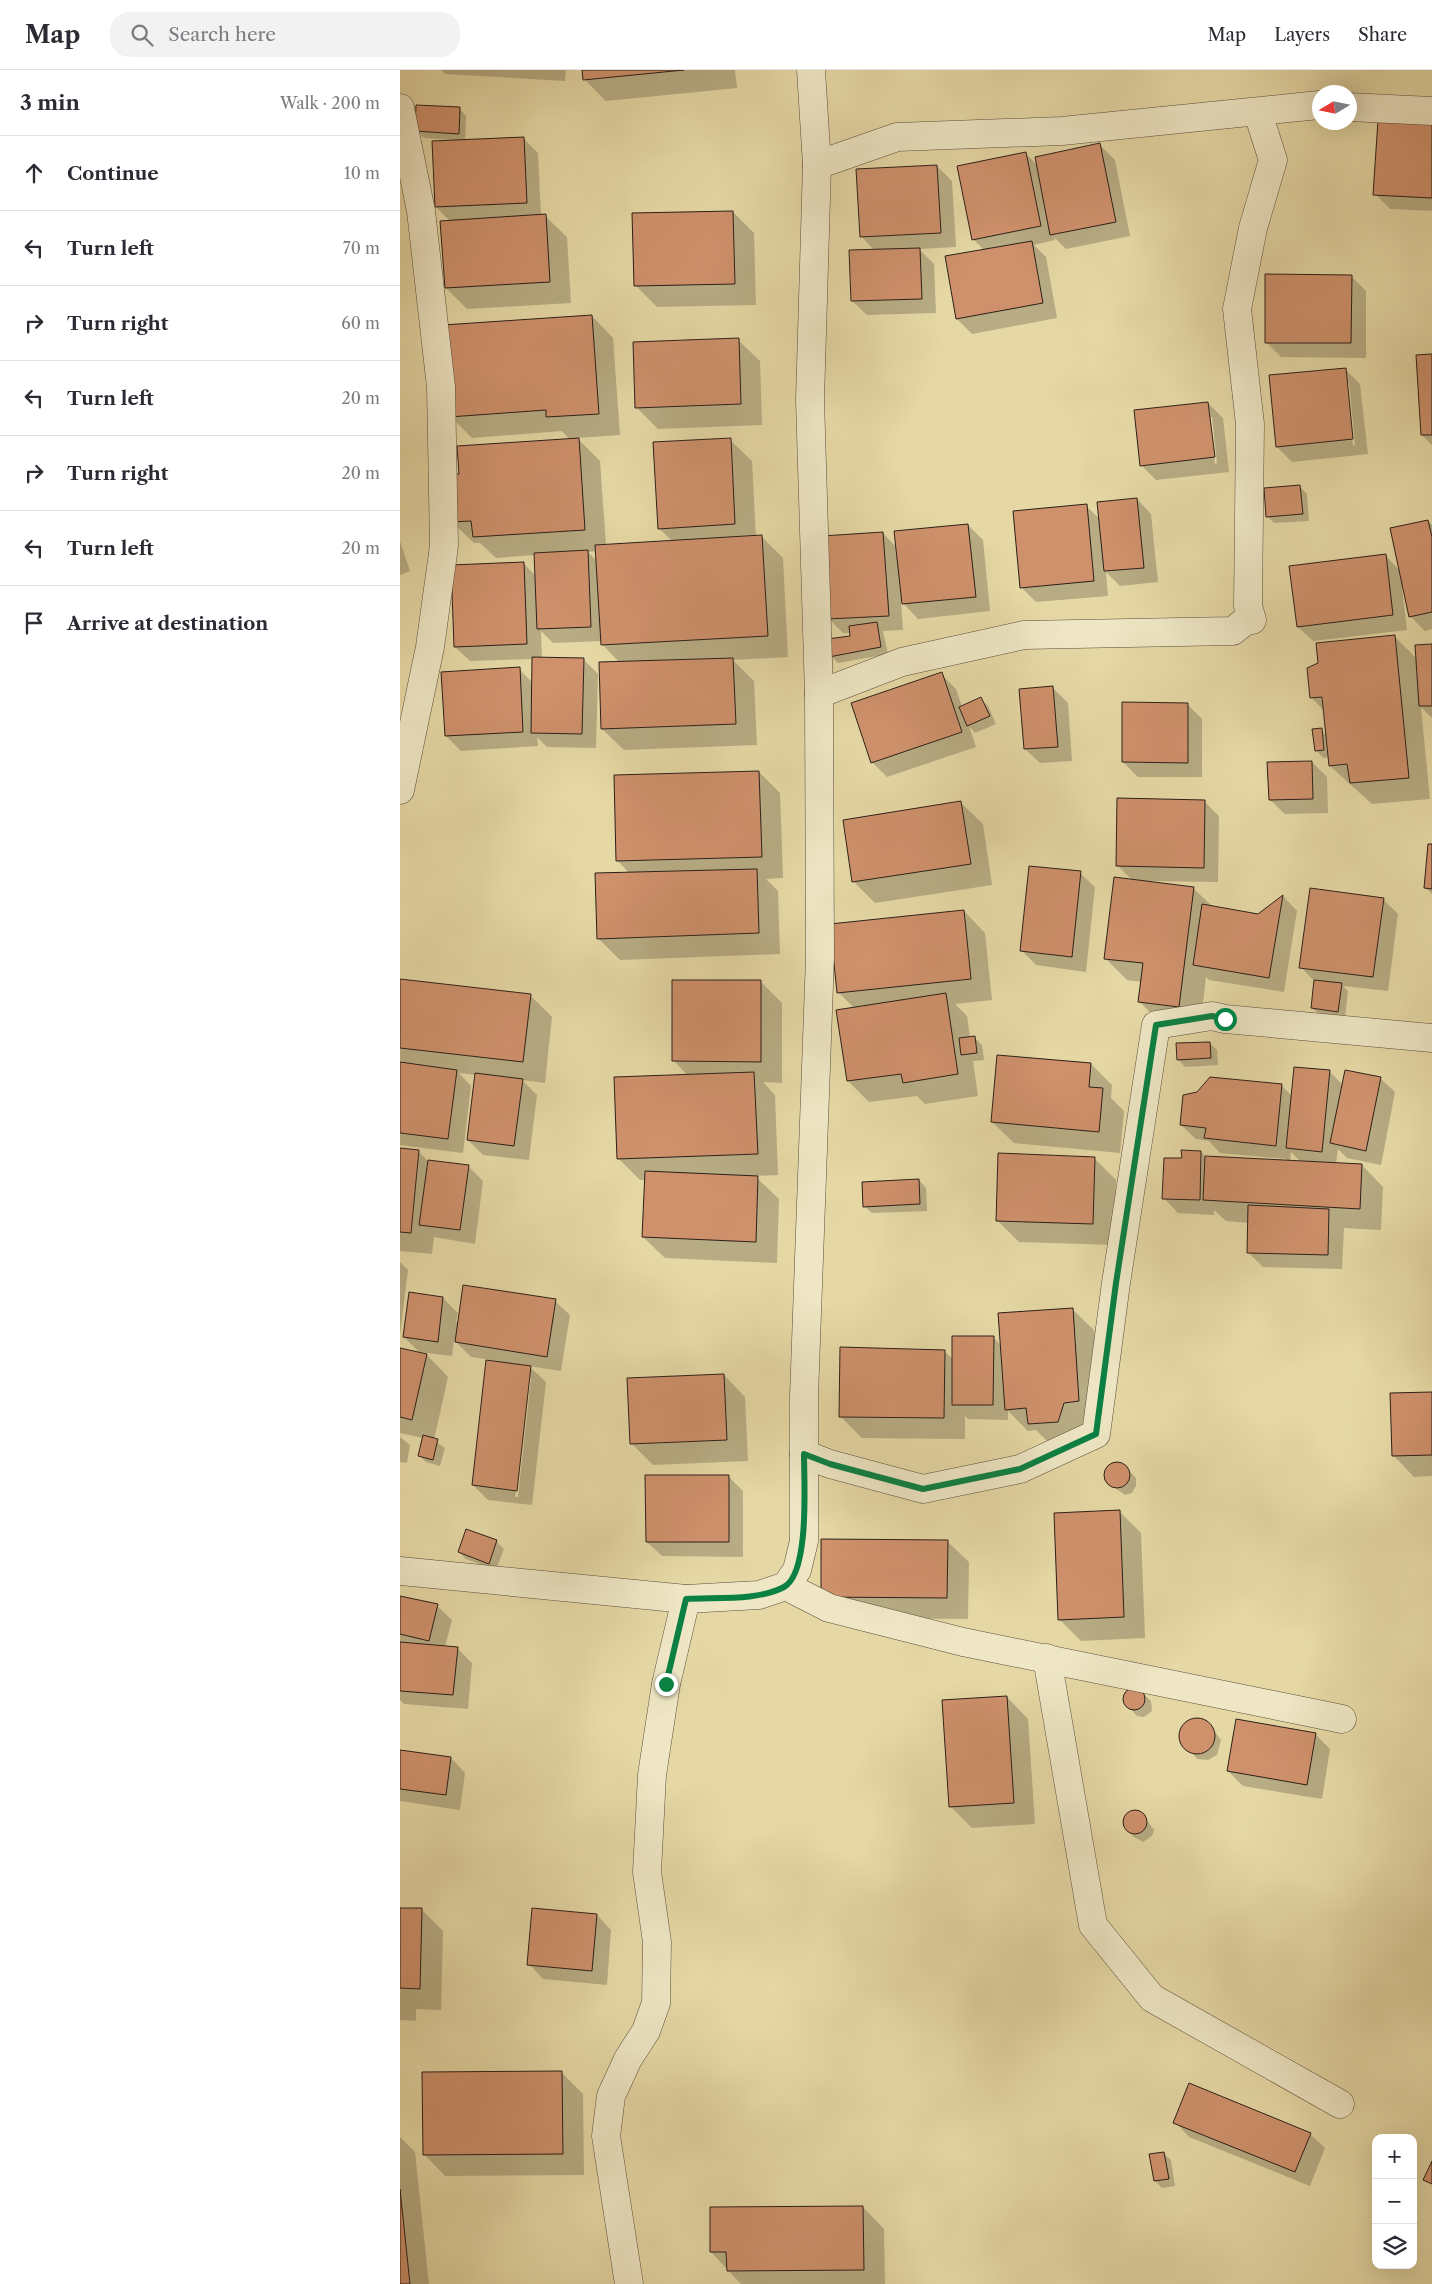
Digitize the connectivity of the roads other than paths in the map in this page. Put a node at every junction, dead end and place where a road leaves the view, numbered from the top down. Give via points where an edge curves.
1 (810, 70) edge
2 (1312, 106) edge
3 (1357, 107) edge
4 (400, 108) edge
5 (1432, 112) edge
6 (1258, 113) junction
7 (817, 165) junction
8 (819, 694) junction
9 (400, 790) edge
10 (1432, 1038) edge
11 (804, 1454) junction
12 (400, 1572) edge
13 (786, 1586) junction
14 (686, 1599) junction
15 (1047, 1658) junction
16 (1342, 1719) dead end
17 (1340, 2104) dead end
18 (629, 2284) edge

1 - 7 street
2 - 6 street
3 - 5 street
4 - 9 street via 421,211 441,386 444,546 430,647
6 - 7 street via 1062,132 897,138
6 - 8 street via 1273,160 1253,228 1237,309 1250,424 1248,606 1252,620 1232,631 1024,635 902,662
7 - 8 street via 810,400
8 - 11 street via 820,957
10 - 11 street via 1212,1016 1156,1025 1096,1434 1020,1469 923,1489
11 - 13 street via 804,1540 797,1570
12 - 14 street
13 - 14 street via 759,1595
13 - 15 street via 829,1608 963,1642
14 - 18 street via 666,1684 652,1775 647,1872 657,1942 656,2003 646,2031 610,2096 606,2136
15 - 16 street
15 - 17 street via 1093,1925 1152,1998

